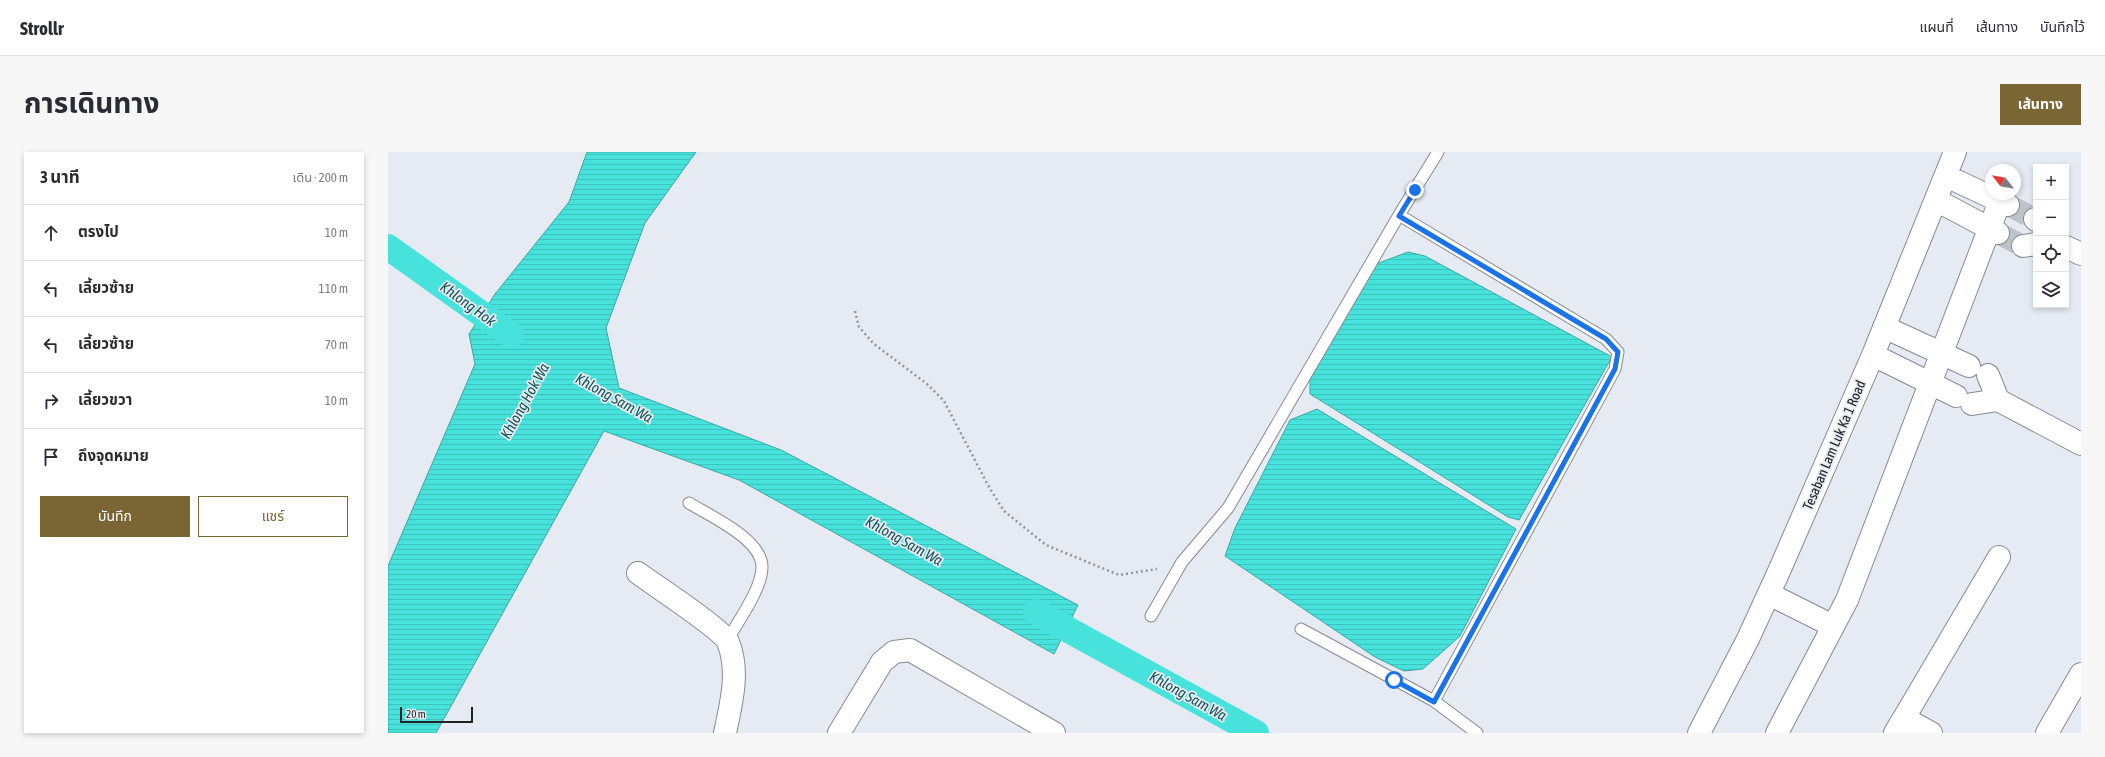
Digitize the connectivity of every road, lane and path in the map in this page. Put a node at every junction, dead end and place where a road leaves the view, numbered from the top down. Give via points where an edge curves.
1 (1438, 152) edge
2 (1955, 152) edge
3 (1946, 176) junction
4 (1936, 200) junction
5 (1399, 216) junction
6 (1993, 231) junction
7 (2069, 248) edge
8 (2081, 254) edge
9 (855, 311) dead end
10 (1884, 327) junction
11 (1942, 352) junction
12 (1873, 355) junction
13 (1969, 366) dead end
14 (1988, 375) dead end
15 (1930, 382) junction
16 (1998, 400) junction
17 (2081, 444) edge
18 (689, 503) dead end
19 (1999, 558) dead end
20 (1182, 562) junction
21 (638, 573) dead end
22 (1769, 594) junction
23 (1151, 616) dead end
24 (1834, 626) junction
25 (1301, 628) dead end
26 (728, 641) junction
27 (2081, 674) edge
28 (1434, 702) junction
29 (1900, 726) edge
30 (725, 733) edge
31 (839, 733) edge
32 (1054, 733) edge
33 (1477, 733) edge
34 (1699, 733) edge
35 (1777, 733) edge
36 (1931, 733) edge
37 (2047, 733) edge

1 - 5 lane
2 - 3 street, Tesaban Lam Luk Ka 1 Road
3 - 4 street, Tesaban Lam Luk Ka 1 Road
3 - 6 street via 2004,203
4 - 6 street
4 - 10 street, Tesaban Lam Luk Ka 1 Road
5 - 20 lane via 1228,508
5 - 28 lane via 1606,339 1618,352 1615,369
6 - 11 street
7 - 8 street
9 - 20 path via 859,327 874,344 927,384 944,401 1004,511 1046,545 1119,575
10 - 11 street
10 - 12 street, Tesaban Lam Luk Ka 1 Road
11 - 13 street
11 - 15 street
12 - 15 street
12 - 22 street, Tesaban Lam Luk Ka 1 Road
14 - 16 street
15 - 16 street via 1964,400
15 - 24 street via 1847,600
16 - 17 street
18 - 26 lane via 748,540 759,552 762,567 757,588
19 - 29 street
20 - 23 lane
21 - 26 street via 709,624
22 - 24 street
22 - 34 street, Tesaban Lam Luk Ka 1 Road
24 - 35 street
25 - 28 lane
26 - 30 street via 734,665 733,690
27 - 37 street
28 - 33 lane
29 - 36 street
31 - 32 street via 882,662 894,652 910,650

